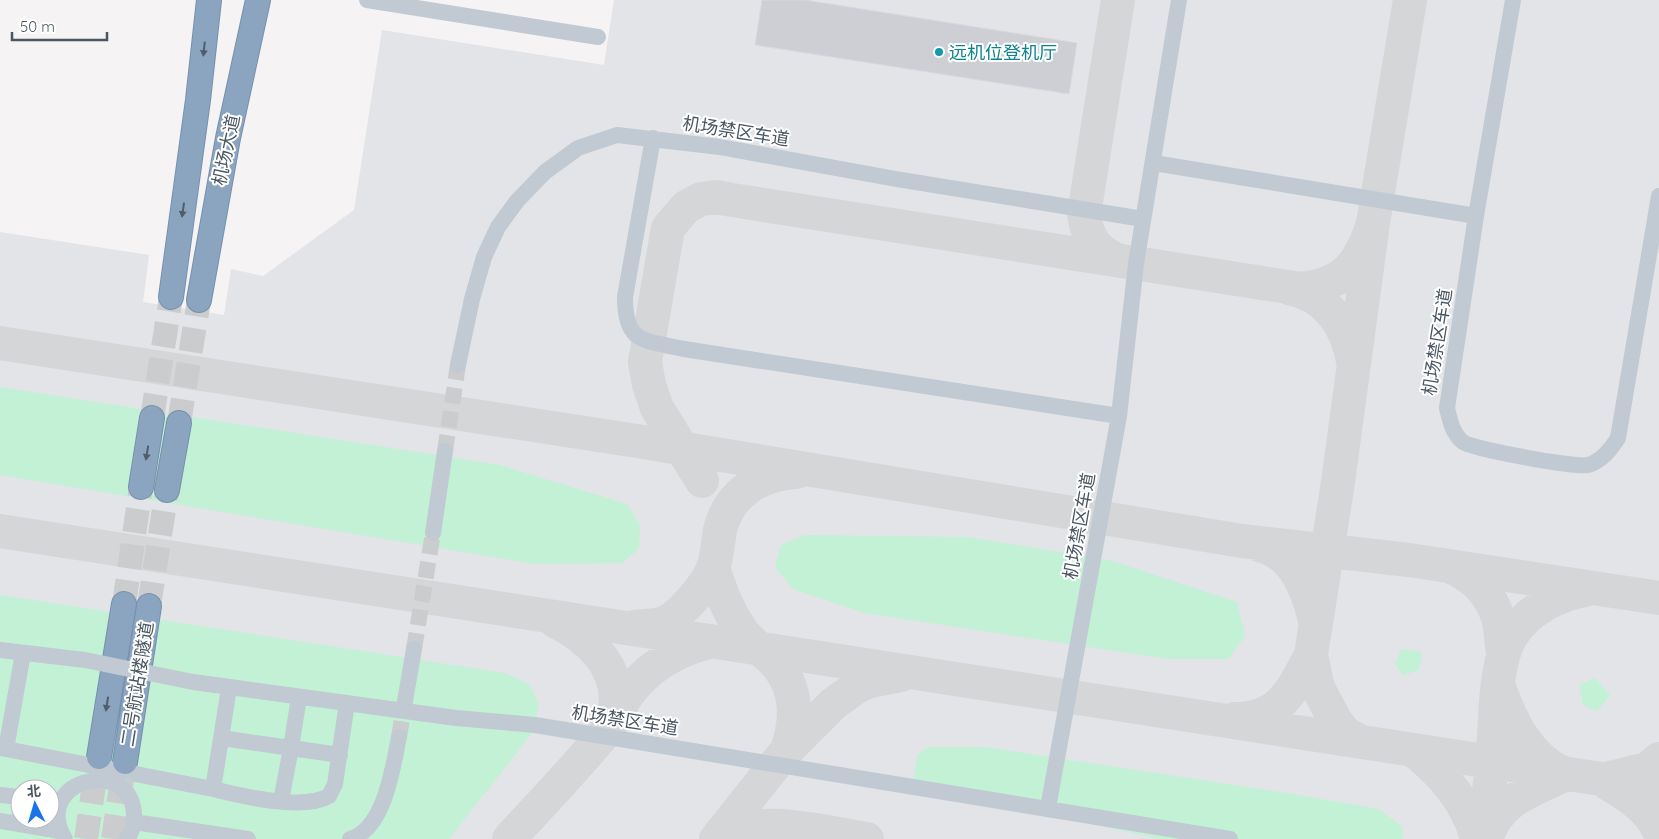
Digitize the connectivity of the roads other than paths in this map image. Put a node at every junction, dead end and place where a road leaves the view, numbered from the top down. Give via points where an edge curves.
1 (209, 0) edge
2 (258, 0) edge
3 (367, 0) edge
4 (1178, 0) edge
5 (1513, 0) edge
6 (598, 37) dead end
7 (653, 138) junction
8 (1154, 163) junction
9 (1659, 196) edge
10 (1476, 216) junction
11 (1142, 219) junction
12 (171, 296) tunnel mouth
13 (199, 300) tunnel mouth
14 (458, 365) tunnel mouth
15 (1119, 416) junction
16 (152, 418) tunnel mouth
17 (179, 423) tunnel mouth
18 (445, 451) tunnel mouth
19 (141, 487) tunnel mouth
20 (167, 490) tunnel mouth
21 (434, 533) tunnel mouth
22 (124, 604) tunnel mouth
23 (149, 606) tunnel mouth
24 (414, 649) tunnel mouth
25 (0, 650) edge
26 (22, 653) junction
27 (229, 688) junction
28 (299, 696) junction
29 (405, 701) tunnel mouth
30 (347, 703) junction
31 (399, 736) tunnel mouth
32 (221, 738) junction
33 (291, 748) junction
34 (3, 749) edge
35 (340, 754) junction
36 (99, 757) tunnel mouth
37 (125, 762) tunnel mouth
38 (212, 789) junction
39 (60, 797) edge
40 (281, 801) junction
41 (1048, 808) junction
42 (0, 821) edge
43 (134, 822) junction
44 (63, 835) edge
45 (127, 839) edge
46 (248, 839) edge
47 (350, 839) edge
48 (1230, 839) edge

1 -> 12 highway, 机场大道
2 - 13 highway, 机场大道 via 228,138
3 - 6 lane
4 - 8 lane, 机场禁区车道
5 - 10 lane, 机场禁区车道
7 - 11 lane, 机场禁区车道
7 - 14 lane, 机场禁区车道 via 617,134 578,148 546,172 517,201 498,227 484,257
7 - 15 lane via 625,297 625,318 631,330 645,341
8 - 10 lane
8 - 11 lane, 机场禁区车道
9 - 10 lane, 机场禁区车道 via 1618,438 1608,453 1587,466 1481,450 1463,442 1452,428 1447,408
11 - 15 lane, 机场禁区车道
15 - 41 lane, 机场禁区车道
16 -> 19 highway
17 - 20 highway
18 - 21 lane
22 -> 36 highway, 二号航站楼隧道
23 - 37 highway, 二号航站楼隧道
24 - 29 lane
25 - 26 lane
26 - 27 lane, 机场禁区车道, bridge via 85,660
26 - 34 lane
27 - 28 lane, 机场禁区车道
27 - 32 lane
28 - 30 lane, 机场禁区车道
28 - 33 lane
30 - 35 lane
30 - 41 lane, 机场禁区车道 via 534,725
31 - 47 lane via 389,787 374,820
32 - 33 lane
32 - 38 lane
33 - 35 lane
33 - 40 lane
34 - 38 lane
35 - 40 lane via 335,784 329,796 315,802
38 - 40 lane
39 - 43 lane via 80,782 107,780 128,796 134,808
41 - 48 lane, 机场禁区车道
42 - 44 lane
43 - 45 lane
43 - 46 lane

